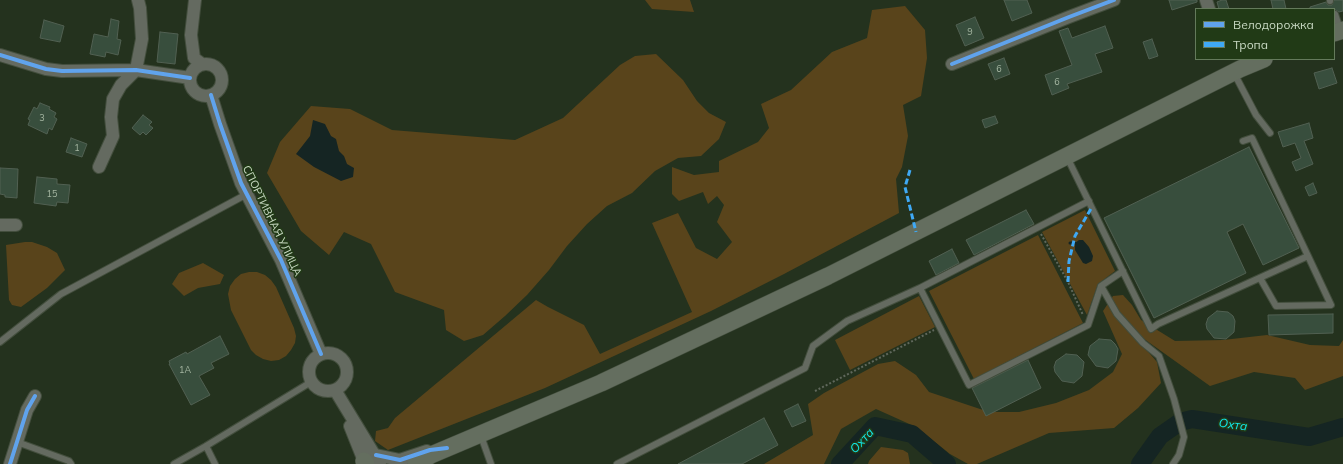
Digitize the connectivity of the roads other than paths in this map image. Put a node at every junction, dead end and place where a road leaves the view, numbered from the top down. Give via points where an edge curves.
1 (138, 0) edge
2 (195, 0) edge
3 (1114, 0) edge
4 (0, 55) edge
5 (1260, 60) edge
6 (202, 64) junction
7 (952, 64) dead end
8 (1236, 67) edge
9 (136, 70) junction
10 (190, 78) junction
11 (210, 95) junction
12 (1270, 133) dead end
13 (1243, 141) dead end
14 (1067, 157) junction
15 (99, 167) dead end
16 (247, 194) junction
17 (1089, 201) junction
18 (0, 225) edge
19 (16, 225) dead end
20 (1308, 256) junction
21 (1123, 271) junction
22 (1260, 278) junction
23 (1101, 286) junction
24 (920, 288) junction
25 (0, 342) edge
26 (321, 354) junction
27 (311, 382) junction
28 (338, 395) junction
29 (35, 396) dead end
30 (480, 434) junction
31 (17, 442) junction
32 (206, 446) junction
33 (448, 448) junction
34 (370, 462) edge
35 (10, 464) edge
36 (71, 464) edge
37 (174, 464) edge
38 (215, 464) edge
39 (416, 464) edge
40 (491, 464) edge
41 (617, 464) edge
42 (1172, 464) edge

1 - 9 street via 142,39
2 - 6 street via 191,35 194,58
3 - 7 street
4 - 9 street via 46,69 62,71
5 - 8 main road
6 - 10 street via 195,68
6 - 11 street via 210,64 221,74 218,89
8 - 12 lane via 1256,115
8 - 14 main road
9 - 10 street
9 - 15 street via 121,85 113,99 110,117 113,136
10 - 11 street via 192,89 198,94
11 - 16 street, СПОРТИВНАЯ УЛИЦА
13 - 20 lane via 1252,138
14 - 17 lane
14 - 30 main road via 828,276 601,383
16 - 25 lane via 61,294
16 - 26 street, СПОРТИВНАЯ УЛИЦА via 281,260
17 - 21 lane
17 - 24 lane
18 - 19 street
20 - 22 lane
20 - 22 lane via 1331,305 1276,306
21 - 22 lane via 1151,329
21 - 23 lane
23 - 24 lane via 1088,325 969,384
23 - 42 lane via 1117,314 1158,356 1174,399 1184,437 1179,455
24 - 41 lane via 847,321 813,346 805,368
26 - 27 street via 313,360 309,368 308,378
26 - 28 street via 332,354 341,358 346,367 346,377
27 - 28 street via 322,391
27 - 32 lane
28 - 34 street
29 - 31 street via 27,410
30 - 33 main road
30 - 40 lane
31 - 35 street
31 - 36 lane via 69,461
32 - 37 lane
32 - 38 lane
33 - 34 street via 430,450 400,460
33 - 39 main road

